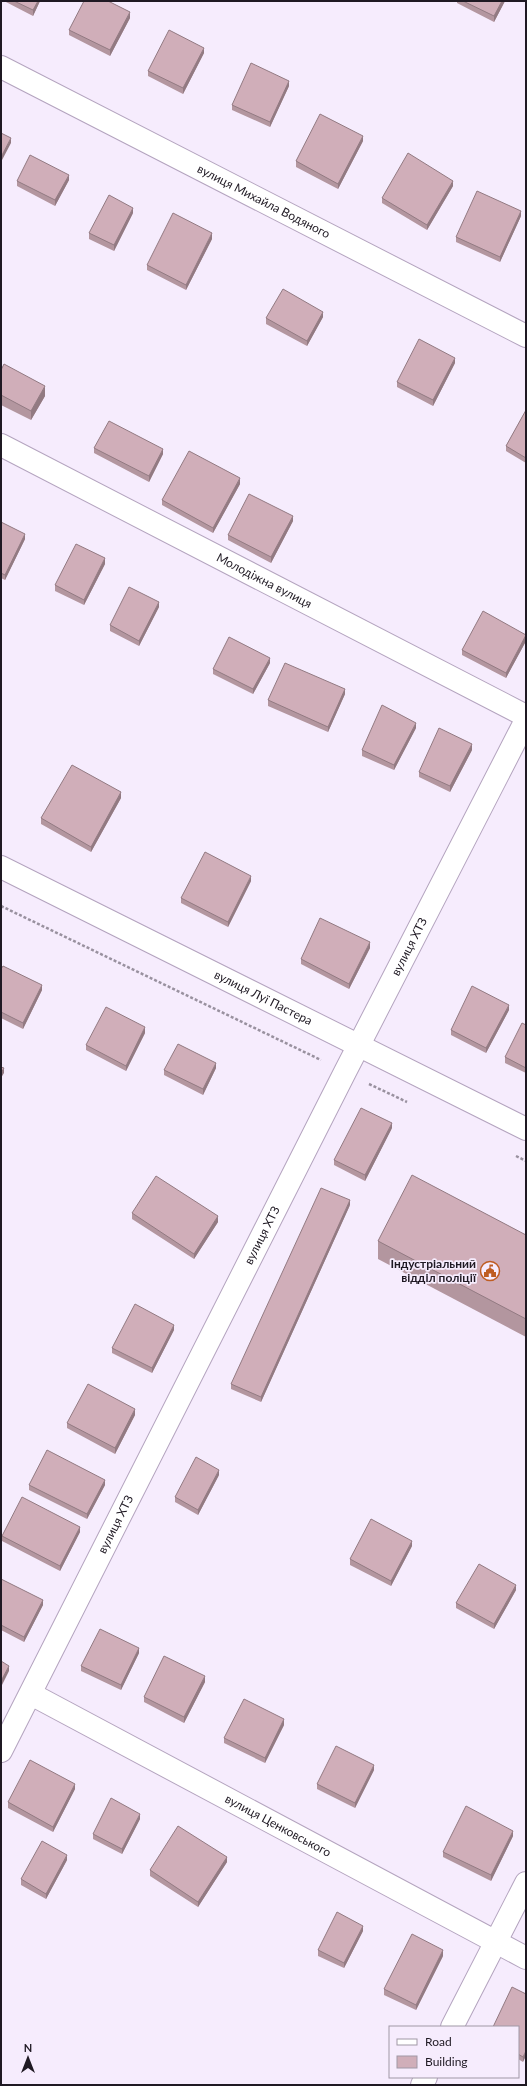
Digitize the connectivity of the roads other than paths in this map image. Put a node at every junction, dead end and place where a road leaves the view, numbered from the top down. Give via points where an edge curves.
1 (1, 67) edge
2 (526, 336) edge
3 (1, 445) edge
4 (526, 716) edge
5 (526, 720) edge
6 (1, 868) edge
7 (359, 1045) junction
8 (526, 1129) edge
9 (31, 1694) junction
10 (1, 1751) edge
11 (526, 1883) edge
12 (496, 1942) junction
13 (526, 1958) edge
14 (453, 2026) edge

1 - 2 street, вулиця Михайла Водяного
3 - 4 street, Молодіжна вулиця
5 - 7 street, вулиця ХТЗ
6 - 7 street, вулиця Луї Пастера
7 - 8 street, вулиця Луї Пастера
7 - 9 street, вулиця ХТЗ
9 - 10 street, вулиця ХТЗ
9 - 12 street, вулиця Ценковського
11 - 12 street
12 - 13 street, вулиця Ценковського
12 - 14 street

